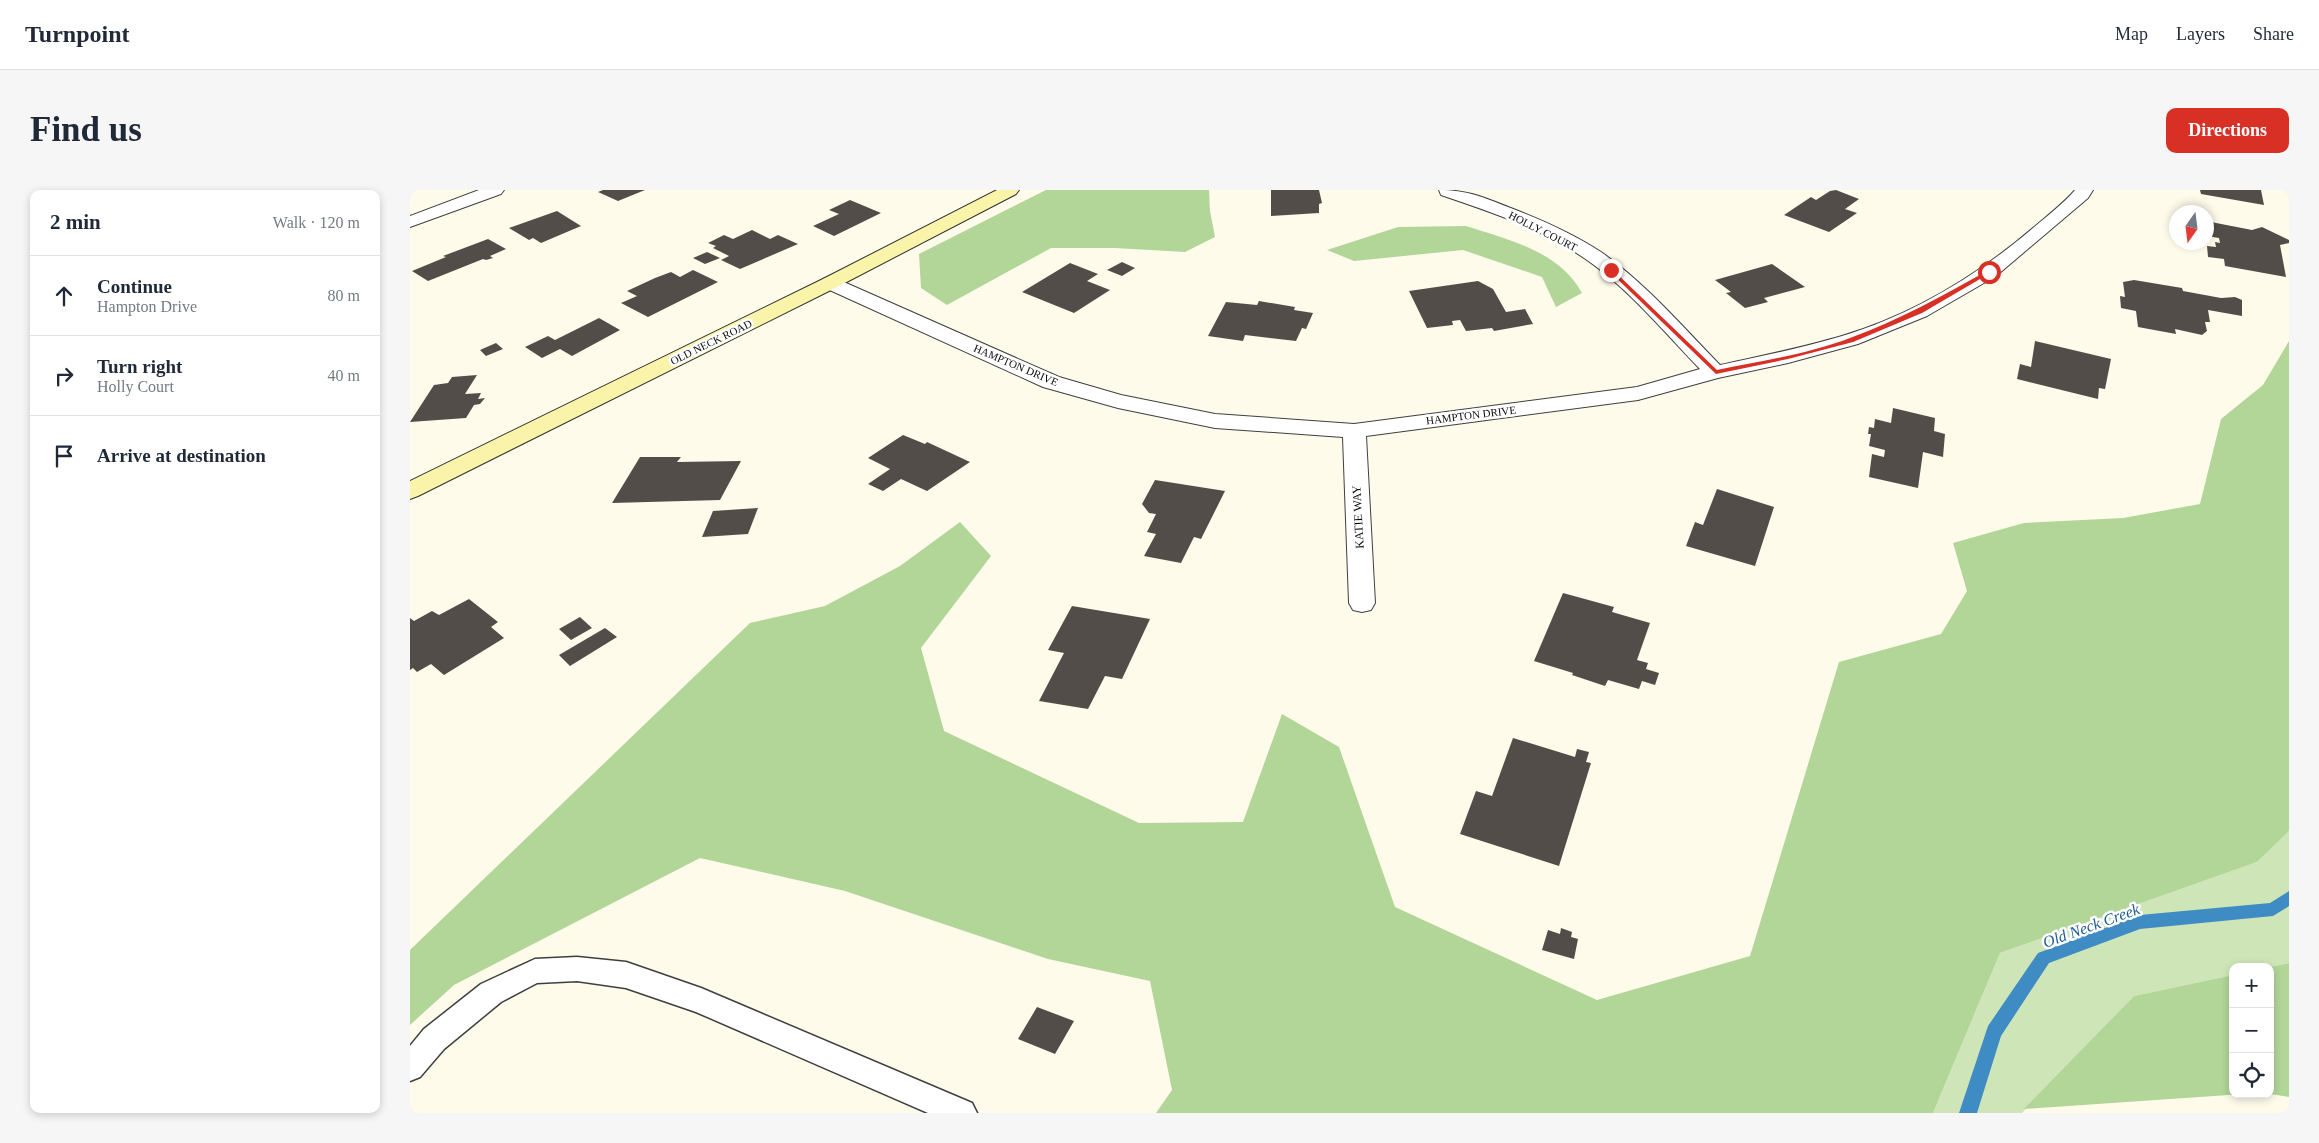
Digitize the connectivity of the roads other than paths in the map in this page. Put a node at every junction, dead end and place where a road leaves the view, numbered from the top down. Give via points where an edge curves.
1 (495, 190) edge
2 (1010, 190) edge
3 (2084, 190) edge
4 (1447, 191) edge
5 (410, 222) edge
6 (830, 283) junction
7 (1716, 372) junction
8 (1354, 431) junction
9 (410, 491) edge
10 (1362, 603) dead end
11 (410, 1067) edge
12 (962, 1113) edge

1 - 5 street
2 - 6 street, OLD NECK ROAD
3 - 7 street, HAMPTON DRIVE via 1989,272 1920,312 1851,340
4 - 7 street, HOLLY COURT via 1511,214 1568,240 1611,270
6 - 8 street, HAMPTON DRIVE via 1051,382 1118,402 1215,421
6 - 9 street, OLD NECK ROAD
7 - 8 street, HAMPTON DRIVE via 1638,393
8 - 10 street, KATIE WAY
11 - 12 lane via 434,1039 491,993 535,972 577,968 626,975 701,1001

